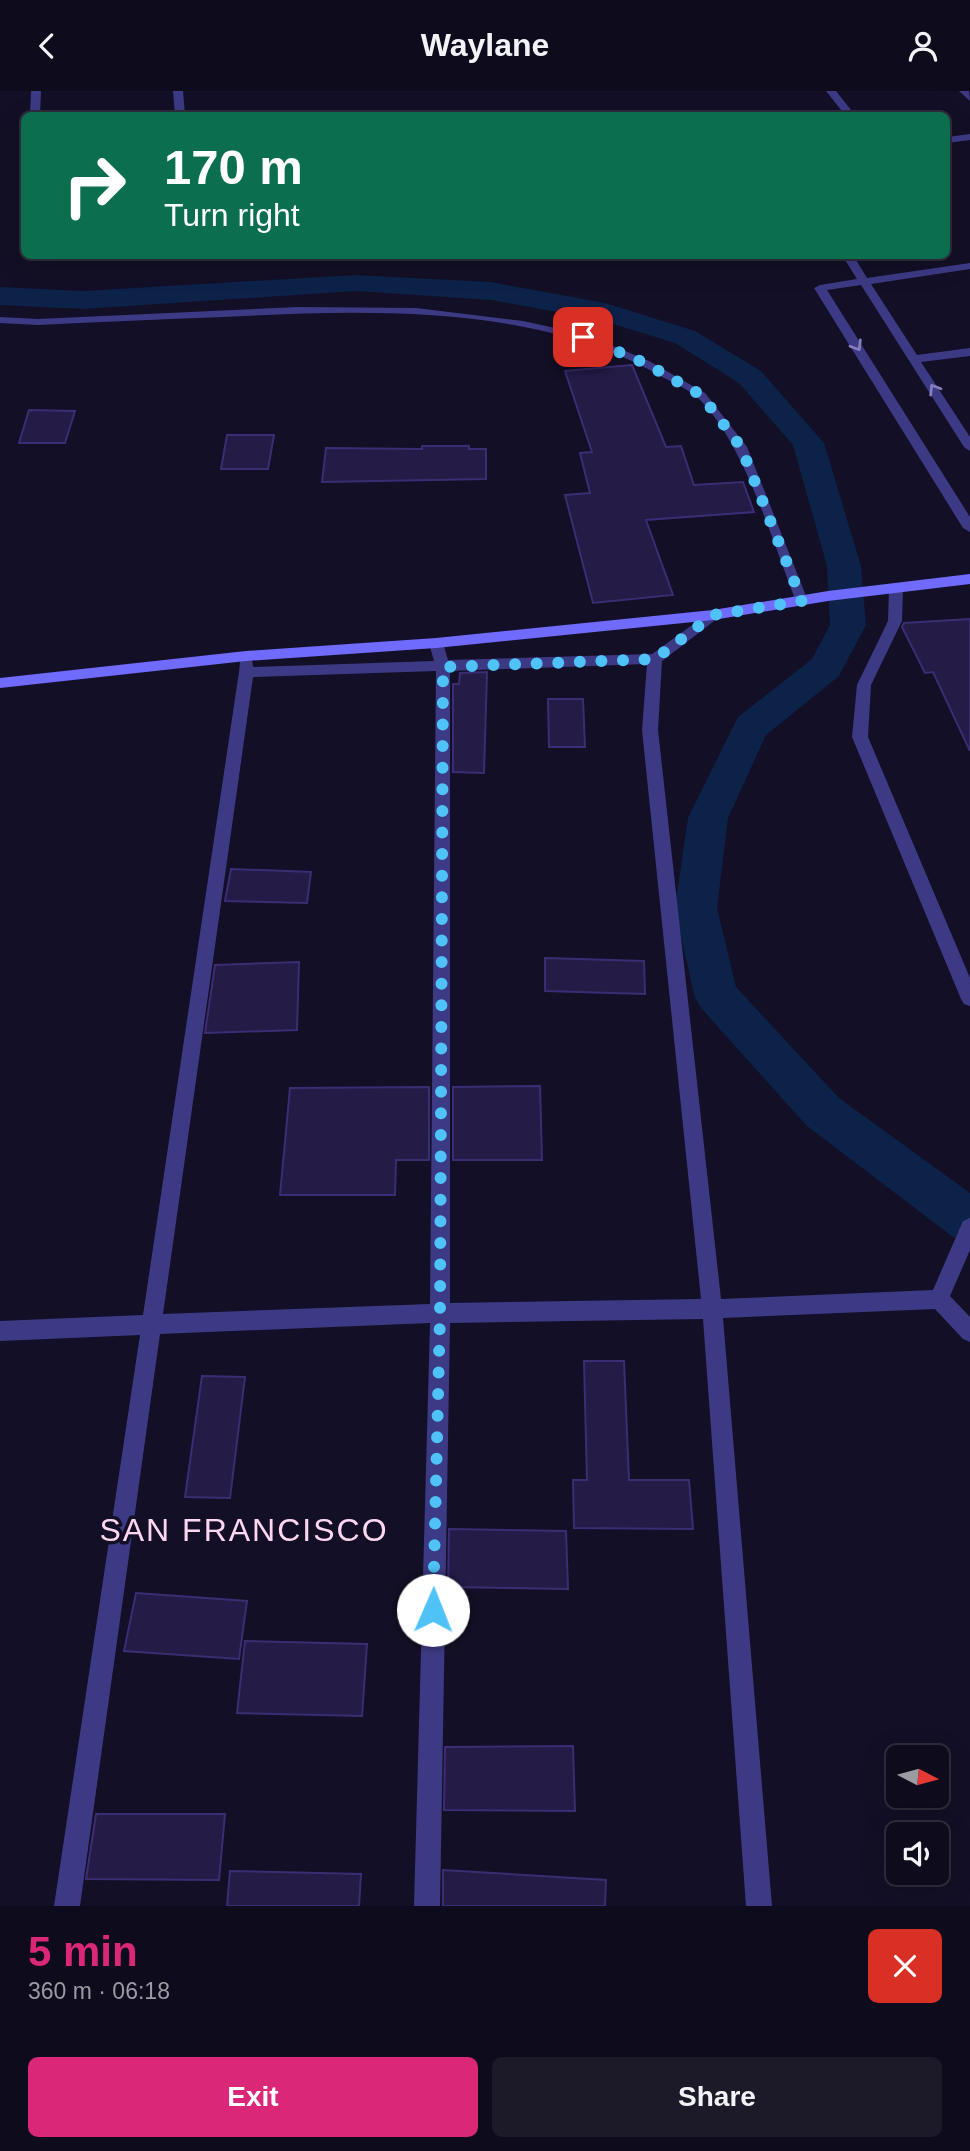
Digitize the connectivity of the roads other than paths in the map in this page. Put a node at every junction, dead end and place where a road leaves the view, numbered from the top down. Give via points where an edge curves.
1 (36, 91) edge
2 (178, 91) edge
3 (831, 91) edge
4 (964, 91) edge
5 (970, 98) edge
6 (35, 112) edge
7 (180, 112) edge
8 (848, 112) edge
9 (970, 137) edge
10 (950, 140) edge
11 (850, 259) edge
12 (970, 266) edge
13 (866, 282) junction
14 (0, 320) edge
15 (970, 352) edge
16 (914, 359) junction
17 (970, 447) edge
18 (970, 528) edge
19 (970, 579) edge
20 (890, 589) junction
21 (802, 601) junction
22 (713, 615) junction
23 (436, 643) junction
24 (655, 659) junction
25 (246, 664) junction
26 (443, 667) junction
27 (0, 683) edge
28 (970, 999) edge
29 (970, 1227) edge
30 (939, 1299) junction
31 (712, 1309) junction
32 (440, 1314) junction
33 (150, 1327) junction
34 (0, 1331) edge
35 (970, 1332) edge
36 (67, 1906) edge
37 (427, 1906) edge
38 (759, 1906) edge

1 - 6 street
2 - 7 street
3 - 8 street
4 - 5 street
9 - 10 street
11 - 13 street
12 - 13 street
13 - 16 street
13 -> 18 street via 820,288
14 - 21 lane via 297,310 416,311 523,324 583,337 645,363 701,395 741,447
15 - 16 street
17 -> 16 street
19 - 20 street
20 - 21 street
20 - 28 street via 895,621 864,685 860,737
21 - 22 street
22 - 23 street
22 - 24 street
23 - 25 street
23 - 26 street
24 - 26 street
24 - 31 street via 650,730
25 - 26 street
25 - 27 street
25 - 33 street
26 - 32 street
29 - 30 street
30 - 31 street
30 - 35 street
31 - 32 street
31 - 38 street
32 - 33 street
32 - 37 street
33 - 34 street
33 - 36 street

